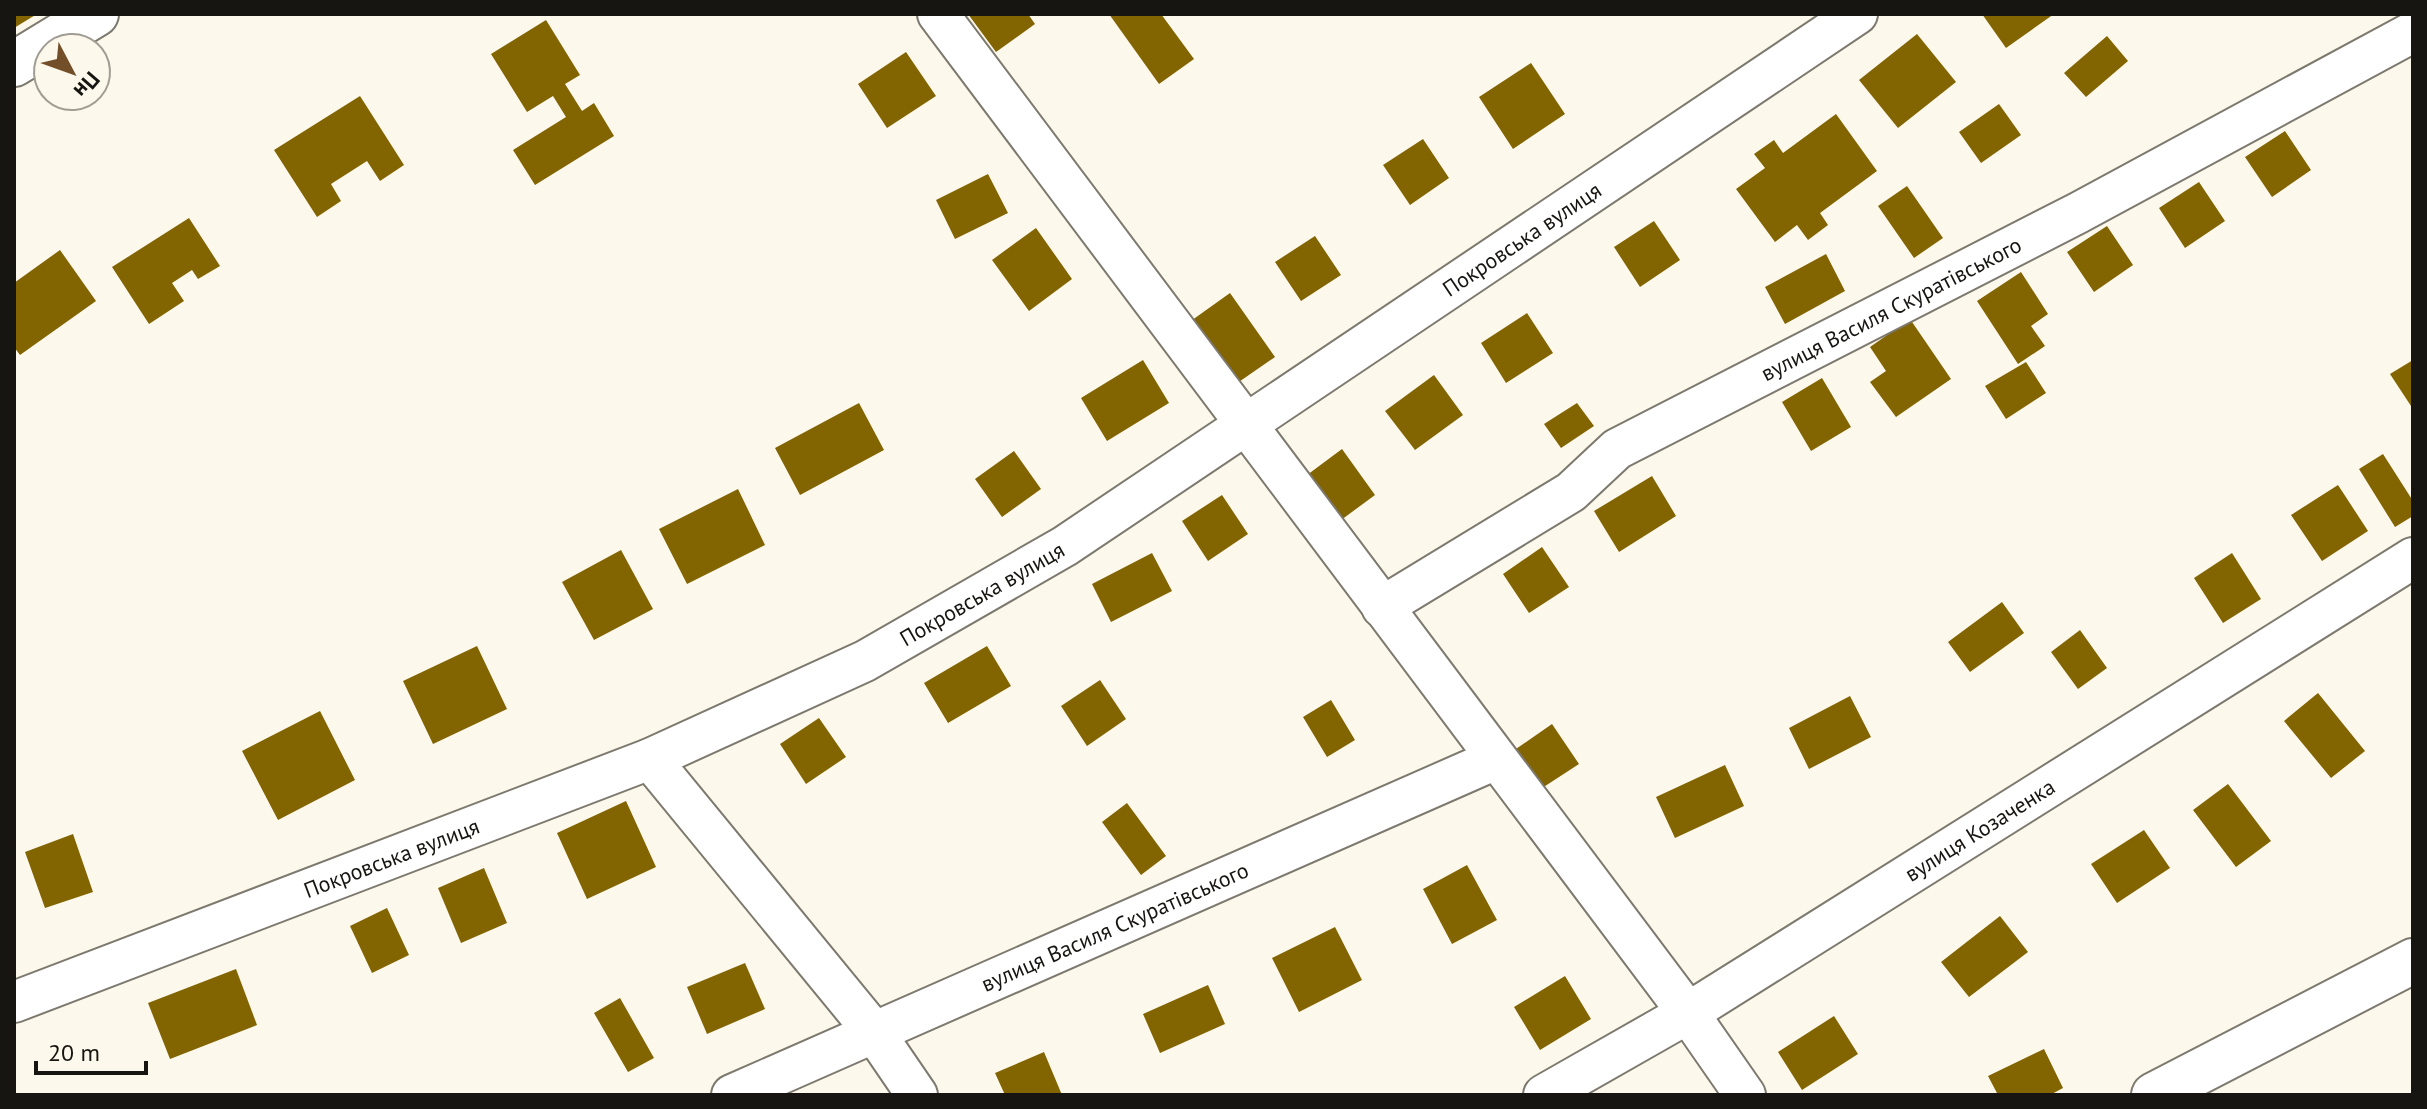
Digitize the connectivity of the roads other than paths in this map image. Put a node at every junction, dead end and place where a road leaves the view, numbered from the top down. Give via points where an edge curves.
1 (96, 14) edge
2 (938, 14) edge
3 (1853, 15) edge
4 (2413, 32) edge
5 (14, 64) edge
6 (1244, 424) junction
7 (2413, 558) edge
8 (1382, 607) junction
9 (650, 759) junction
10 (1496, 759) junction
11 (2413, 961) edge
12 (14, 1002) edge
13 (1688, 1013) junction
14 (874, 1032) junction
15 (732, 1095) edge
16 (917, 1095) edge
17 (1544, 1095) edge
18 (1745, 1095) edge
19 (2154, 1095) edge

1 - 5 street
2 - 6 street
3 - 6 street, Покровська вулиця
4 - 8 street, вулиця Василя Скуратівського via 2078,213 1617,449 1571,492
6 - 8 street
6 - 9 street, Покровська вулиця via 1065,546 865,661
7 - 13 street, вулиця Козаченка
8 - 10 street
9 - 12 street, Покровська вулиця
9 - 14 street
10 - 13 street
10 - 14 street, вулиця Василя Скуратівського
11 - 19 street
13 - 17 street, вулиця Козаченка
13 - 18 street
14 - 15 street, вулиця Василя Скуратівського
14 - 16 street

